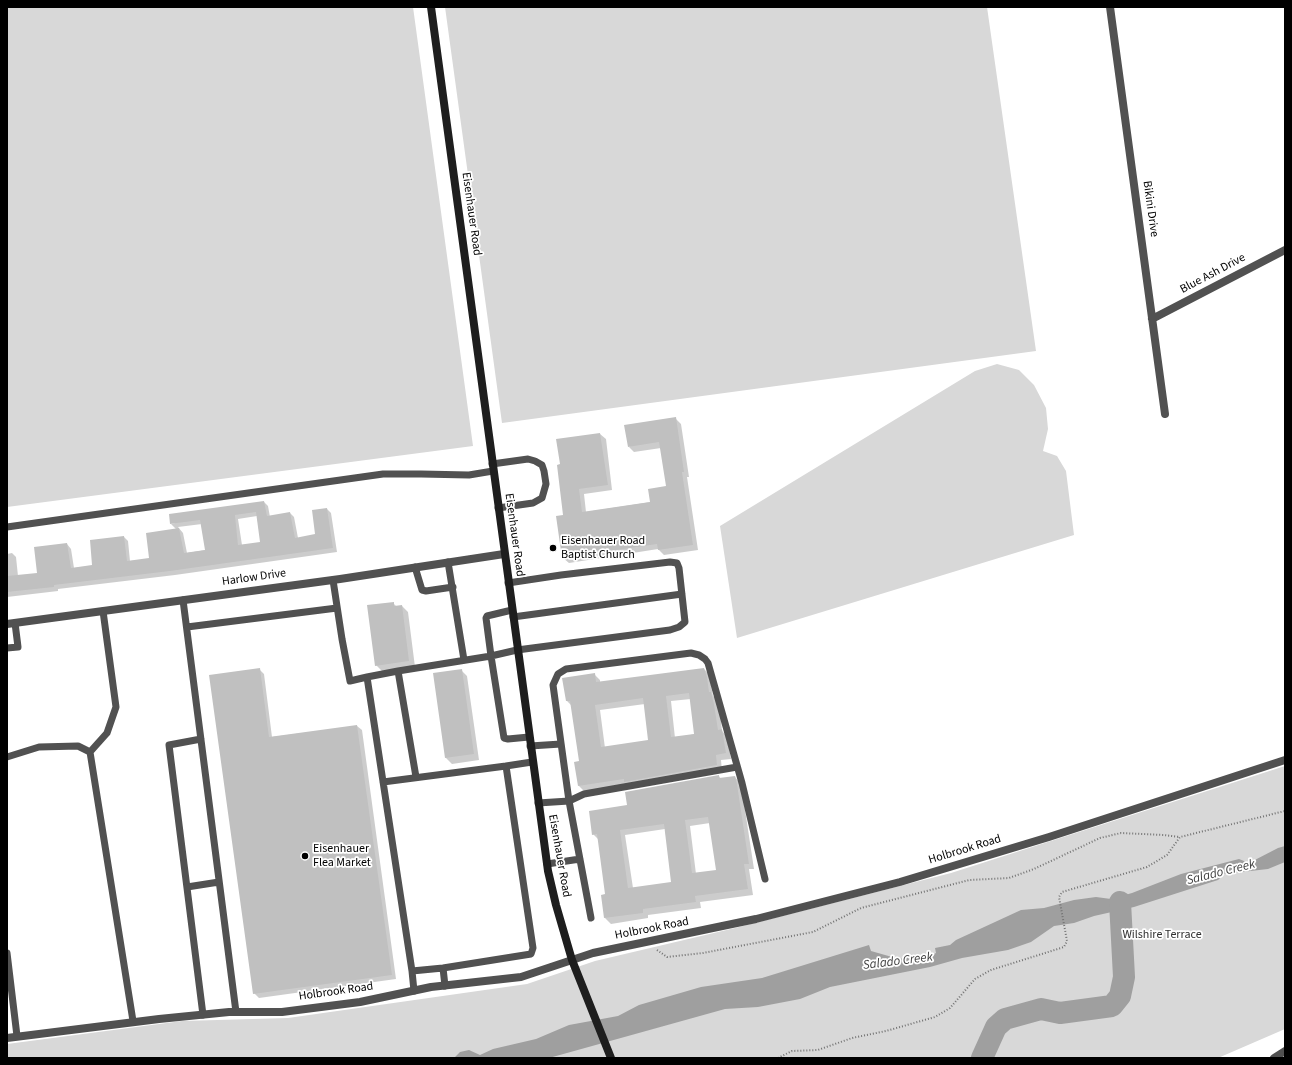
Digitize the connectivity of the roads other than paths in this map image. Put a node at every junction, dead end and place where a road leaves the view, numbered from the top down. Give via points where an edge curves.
1 (431, 7) edge
2 (1110, 7) edge
3 (1285, 250) edge
4 (1152, 319) junction
5 (1165, 414) dead end
6 (493, 467) junction
7 (498, 508) junction
8 (7, 527) edge
9 (504, 554) junction
10 (448, 562) junction
11 (415, 567) junction
12 (333, 580) junction
13 (508, 583) junction
14 (453, 587) junction
15 (682, 594) junction
16 (183, 600) junction
17 (337, 608) junction
18 (103, 611) junction
19 (512, 614) junction
20 (11, 623) edge
21 (187, 627) junction
22 (7, 648) edge
23 (518, 650) junction
24 (491, 656) junction
25 (464, 660) junction
26 (398, 671) junction
27 (367, 678) junction
28 (529, 737) junction
29 (201, 739) junction
30 (561, 744) junction
31 (530, 746) junction
32 (90, 752) junction
33 (7, 757) edge
34 (1285, 760) edge
35 (532, 762) junction
36 (506, 766) junction
37 (737, 767) junction
38 (416, 777) junction
39 (383, 782) junction
40 (569, 801) junction
41 (538, 802) junction
42 (580, 859) junction
43 (547, 864) junction
44 (765, 879) dead end
45 (219, 882) junction
46 (187, 887) junction
47 (591, 918) dead end
48 (7, 953) edge
49 (572, 960) junction
50 (443, 968) junction
51 (412, 971) junction
52 (445, 986) junction
53 (414, 991) junction
54 (236, 1012) junction
55 (203, 1015) junction
56 (133, 1021) junction
57 (17, 1036) junction
58 (7, 1038) edge
59 (1285, 1051) edge
60 (611, 1058) edge
61 (1274, 1058) edge

1 - 6 main road, Eisenhauer Road
2 - 4 street, Bikini Drive
3 - 4 street, Blue Ash Drive
4 - 5 street, Bikini Drive
6 - 7 main road, Eisenhauer Road
6 - 7 lane via 528,459 535,461 542,465 546,484 542,498 533,503
6 - 8 lane via 468,475 383,474
7 - 9 main road, Eisenhauer Road
9 - 10 street, Harlow Drive
9 - 13 main road, Eisenhauer Road
10 - 11 street, Harlow Drive
10 - 14 lane
11 - 12 street, Harlow Drive
11 - 14 lane via 422,590
12 - 16 street, Harlow Drive
12 - 17 lane
13 - 15 lane via 670,562 677,563 679,568
13 - 19 main road, Eisenhauer Road
14 - 25 lane
15 - 19 lane
15 - 23 lane via 686,622 679,627
16 - 18 street, Harlow Drive
16 - 21 lane
17 - 21 lane
17 - 27 lane via 350,681
18 - 20 street, Harlow Drive
18 - 32 lane via 116,707 107,733
19 - 23 main road, Eisenhauer Road
19 - 24 lane via 486,618
20 - 22 lane via 18,647
21 - 29 lane
23 - 24 lane
23 - 28 main road, Eisenhauer Road
24 - 25 lane
24 - 28 lane via 504,738
25 - 26 lane
26 - 27 lane
26 - 38 lane
27 - 39 lane
28 - 31 main road, Eisenhauer Road
29 - 45 lane
29 - 46 lane via 169,744
30 - 31 lane
30 - 37 lane via 553,685 558,674 566,669 691,653 699,655 708,663
30 - 40 lane
31 - 35 main road, Eisenhauer Road
32 - 33 lane via 78,746 39,747
32 - 56 lane
34 - 49 street, Holbrook Road via 1049,837 900,882 756,919 593,953
35 - 36 lane
35 - 41 main road, Eisenhauer Road
36 - 38 lane
36 - 50 lane via 533,948 531,954
37 - 40 lane via 584,794
37 - 44 lane
38 - 39 lane
39 - 51 lane
40 - 41 lane
40 - 42 lane
41 - 43 main road, Eisenhauer Road
42 - 43 lane
42 - 47 lane
43 - 49 main road, Eisenhauer Road
45 - 46 lane
45 - 54 lane
46 - 55 lane
48 - 57 lane
49 - 52 street, Holbrook Road via 521,977
49 - 60 main road, Eisenhauer Road
50 - 51 lane
50 - 52 lane
51 - 53 lane
52 - 53 street, Holbrook Road
53 - 54 street, Holbrook Road via 360,1002 290,1011
54 - 55 street, Holbrook Road
55 - 56 street, Holbrook Road
56 - 57 street, Holbrook Road
57 - 58 street, Holbrook Road
59 - 61 street

